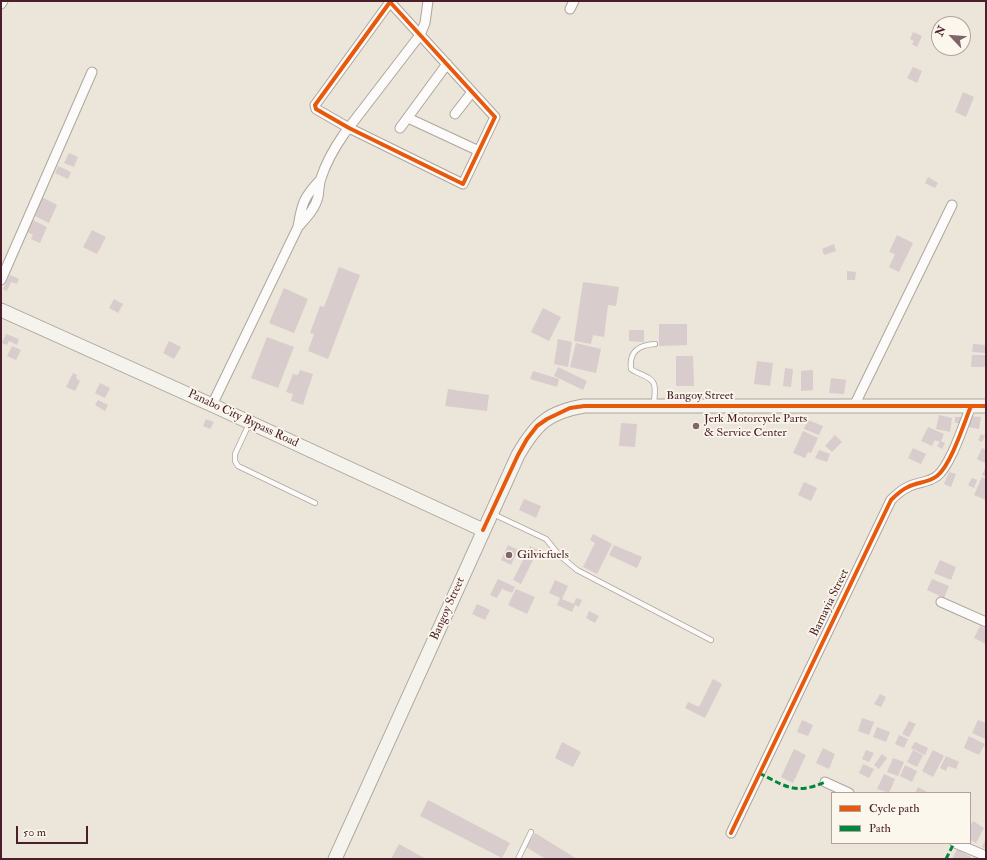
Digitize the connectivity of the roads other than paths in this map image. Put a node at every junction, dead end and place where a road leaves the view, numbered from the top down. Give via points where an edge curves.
1 (3, 1) edge
2 (428, 1) edge
3 (1, 4) edge
4 (420, 35) junction
5 (447, 64) junction
6 (92, 72) dead end
7 (472, 92) junction
8 (455, 114) dead end
9 (408, 118) junction
10 (349, 128) junction
11 (400, 128) dead end
12 (479, 151) junction
13 (952, 205) dead end
14 (1, 280) edge
15 (1, 310) edge
16 (655, 344) dead end
17 (212, 405) junction
18 (654, 406) junction
19 (854, 406) junction
20 (971, 406) junction
21 (986, 406) edge
22 (250, 422) junction
23 (314, 503) dead end
24 (491, 513) junction
25 (483, 530) junction
26 (941, 602) dead end
27 (986, 622) edge
28 (711, 640) dead end
29 (825, 782) dead end
30 (847, 792) edge
31 (531, 832) dead end
32 (731, 834) dead end
33 (957, 844) edge
34 (982, 856) edge
35 (335, 859) edge
36 (518, 859) edge

1 - 3 street
2 - 4 street via 425,23
4 - 5 street
4 - 10 street
4 - 10 street via 390,2 316,103 317,110
5 - 7 street
5 - 9 street
6 - 14 street
7 - 8 street
7 - 12 street via 495,117
9 - 11 street
9 - 12 street
10 - 12 street via 463,184
10 - 17 street via 334,150 321,179 315,205 298,227
13 - 19 street
15 - 17 main road, Panabo City Bypass Road
16 - 18 lane via 638,348 633,353 630,363 631,369 654,384
17 - 22 main road, Panabo City Bypass Road
18 - 19 main road, Bangoy Street
18 - 24 main road, Bangoy Street via 584,406 570,408 547,419 537,426 527,439
19 - 20 main road, Bangoy Street
20 - 21 main road, Bangoy Street
20 - 32 street, Barnayia Street via 946,465 938,475 928,481 908,486 891,500
22 - 23 lane via 235,454 238,466
22 - 25 main road, Panabo City Bypass Road
24 - 25 main road, Bangoy Street
24 - 28 lane via 546,540 559,556 577,570
25 - 35 main road, Bangoy Street
26 - 27 street
29 - 30 street
31 - 36 lane
33 - 34 street

